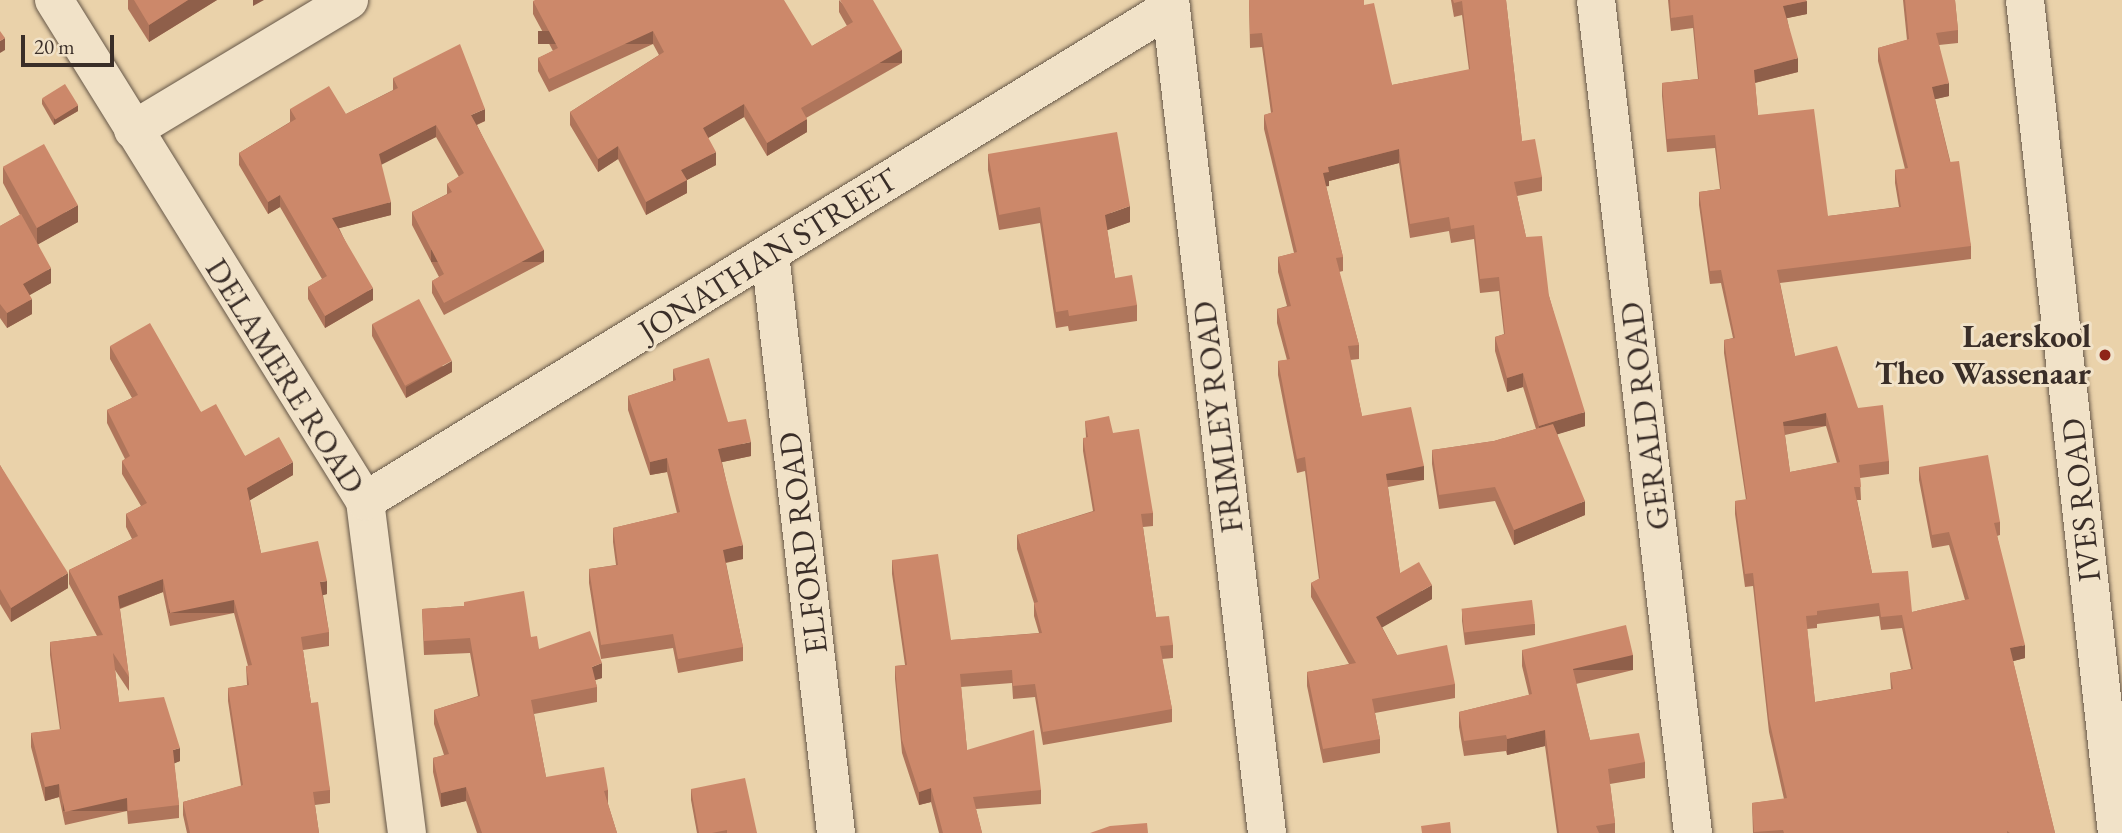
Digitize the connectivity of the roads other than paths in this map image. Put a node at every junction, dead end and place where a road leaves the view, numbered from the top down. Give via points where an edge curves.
1 (54, 0) edge
2 (349, 0) edge
3 (1596, 0) edge
4 (2025, 0) edge
5 (1170, 4) edge
6 (133, 130) junction
7 (769, 254) junction
8 (365, 501) junction
9 (407, 833) edge
10 (836, 833) edge
11 (1267, 833) edge
12 (1693, 833) edge
13 (2117, 833) edge

1 - 6 street, DELAMERE ROAD
2 - 6 street
3 - 12 street, GERALD ROAD
4 - 13 street, IVES ROAD
5 - 7 street, JONATHAN STREET
5 - 11 street, FRIMLEY ROAD
6 - 8 street, DELAMERE ROAD
7 - 8 street, JONATHAN STREET
7 - 10 street, ELFORD ROAD
8 - 9 street, DELAMERE ROAD

